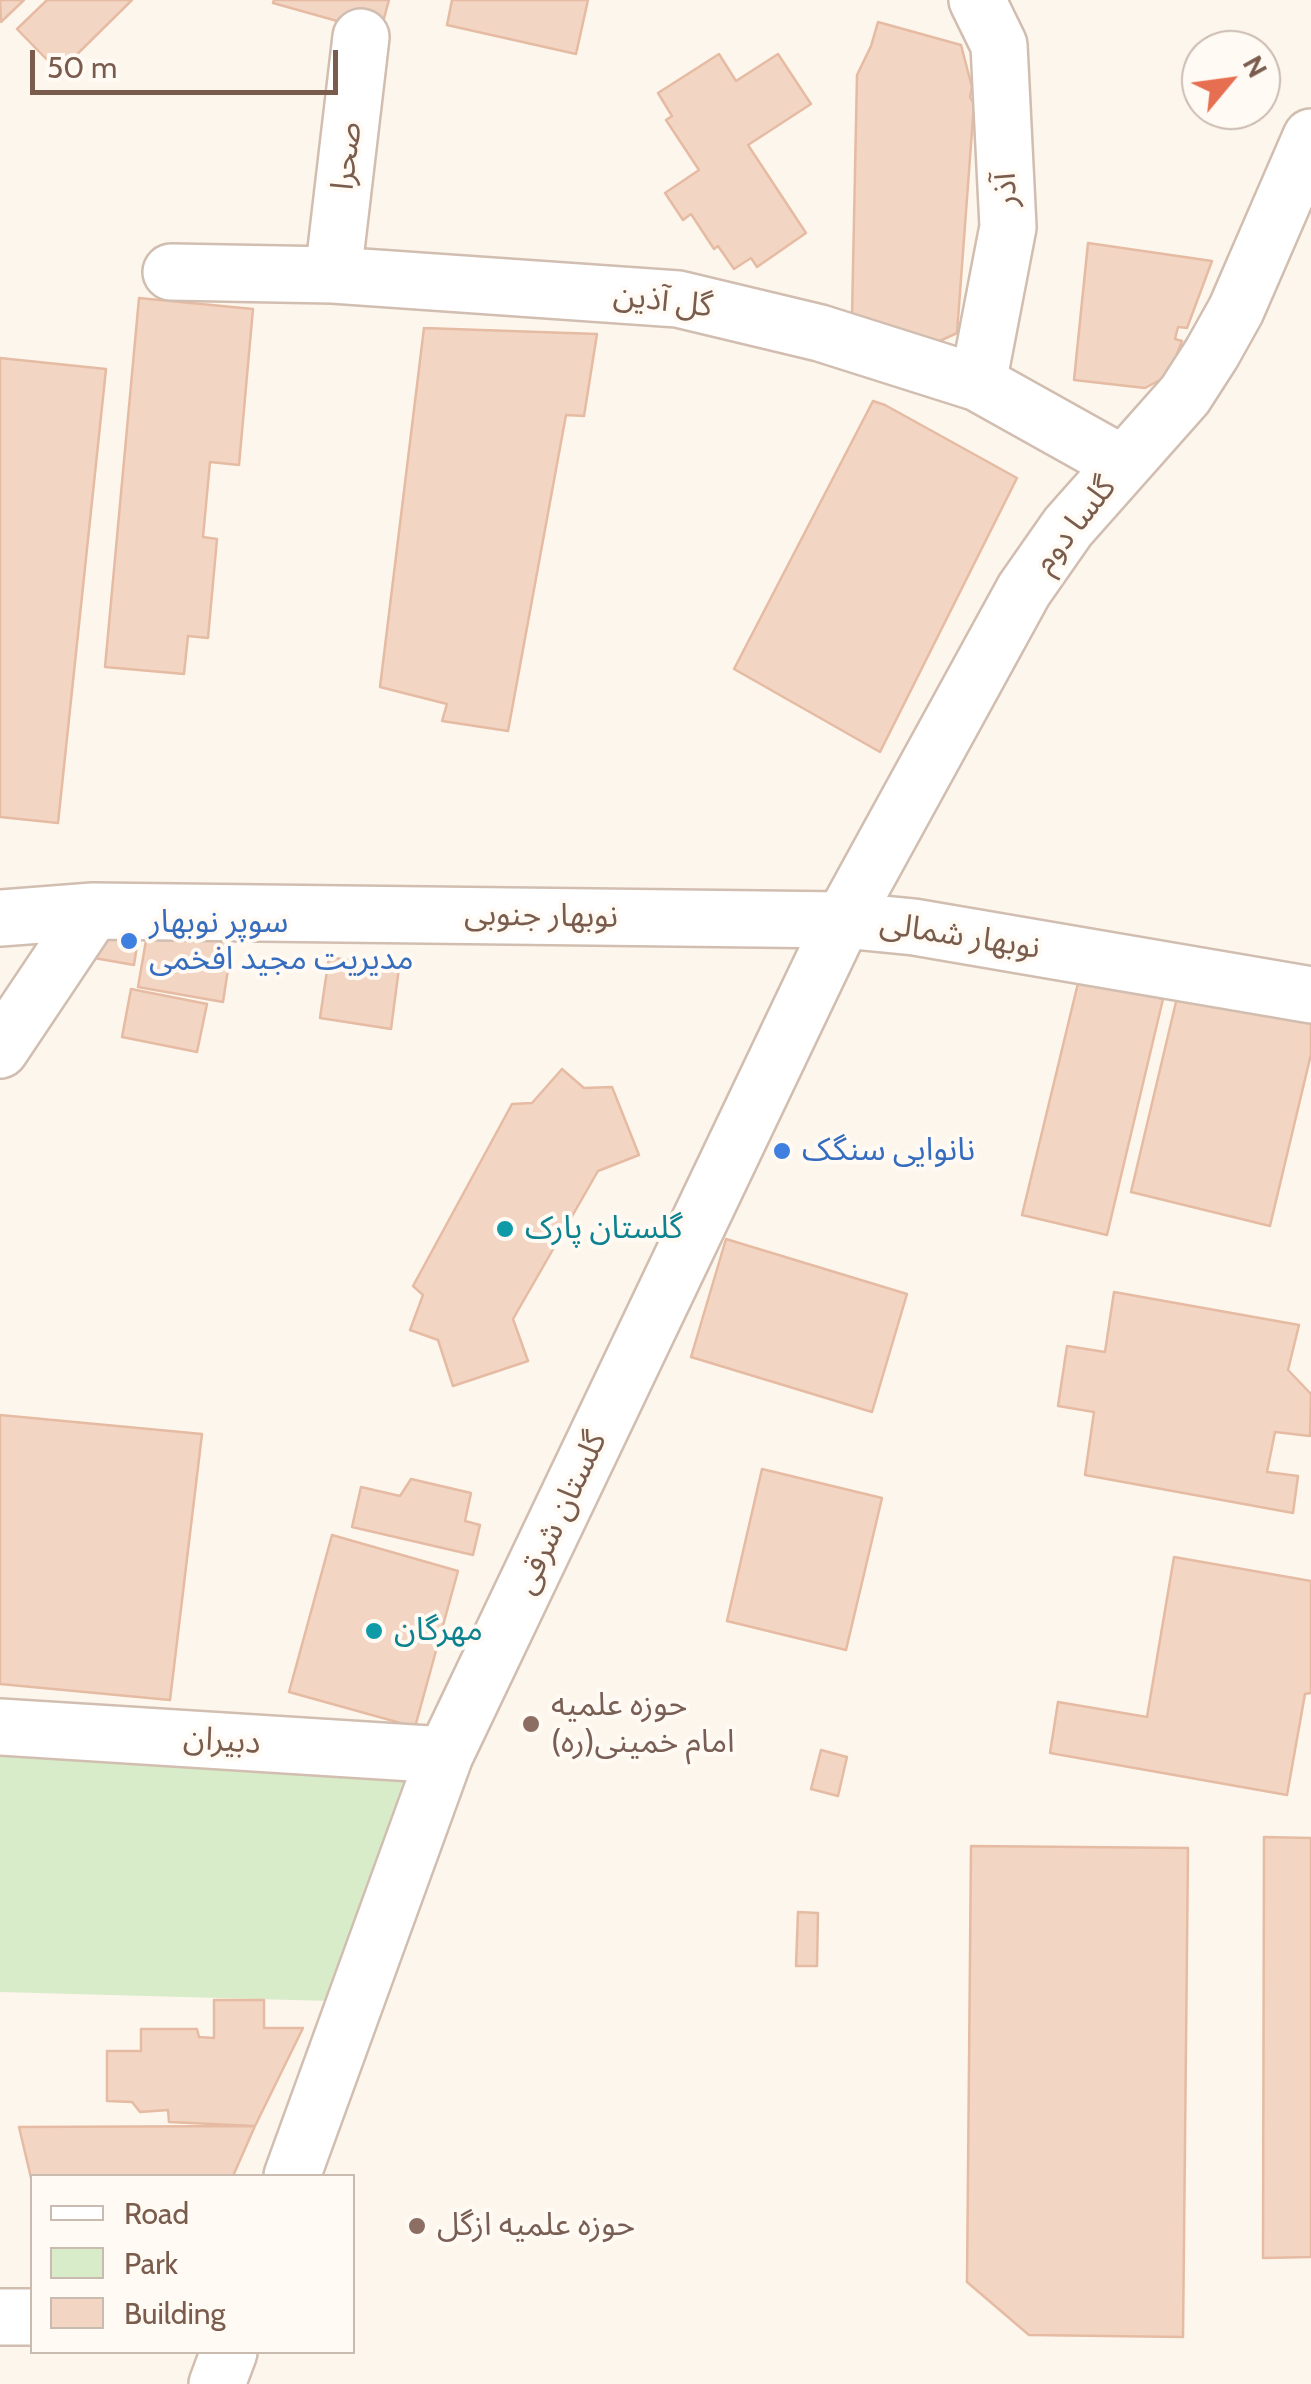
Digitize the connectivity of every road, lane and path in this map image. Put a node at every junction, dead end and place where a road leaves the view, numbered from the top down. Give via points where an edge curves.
1 (977, 0) edge
2 (360, 38) dead end
3 (1311, 137) edge
4 (171, 272) dead end
5 (333, 275) junction
6 (978, 383) junction
7 (1122, 464) junction
8 (93, 911) junction
9 (0, 918) edge
10 (843, 920) junction
11 (1311, 958) edge
12 (1311, 995) edge
13 (0, 1050) edge
14 (0, 1727) edge
15 (445, 1755) junction
16 (293, 2174) edge
17 (0, 2317) edge
18 (30, 2317) edge
19 (228, 2354) edge
20 (218, 2384) edge

1 - 6 street, آذر via 999,45 1008,227
2 - 5 street, صحرا
3 - 7 street, گلسا دوم via 1212,353 1185,395
4 - 5 street, گل آذین
5 - 6 street, گل آذین via 678,299 805,329
6 - 7 street, گل آذین
7 - 10 street, گلسا دوم via 1024,590
8 - 9 street, نوبهار جنوبی
8 - 10 street, نوبهار جنوبی
8 - 13 street
10 - 11 street, نوبهار شمالی via 924,893
10 - 12 street, نوبهار شمالی via 914,926
10 - 15 street, گلستان شرقی
14 - 15 street, دبیران
15 - 16 street, گلستان شرقی
17 - 18 street
19 - 20 street

